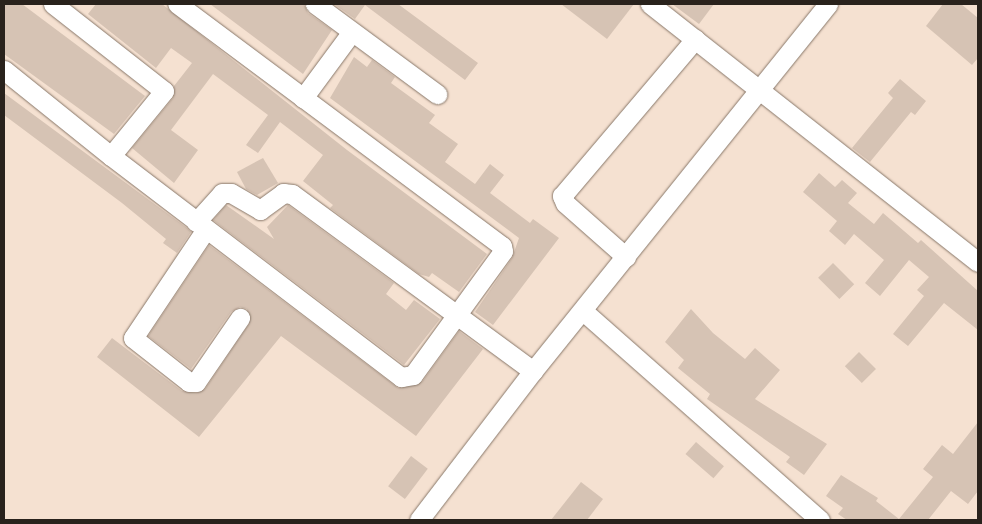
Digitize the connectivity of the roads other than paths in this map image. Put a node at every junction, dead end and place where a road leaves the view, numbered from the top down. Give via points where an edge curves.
1 (53, 4) edge
2 (178, 4) edge
3 (314, 4) edge
4 (650, 4) edge
5 (827, 4) edge
6 (351, 34) junction
7 (695, 39) junction
8 (4, 70) edge
9 (760, 91) junction
10 (438, 94) dead end
11 (303, 98) junction
12 (111, 156) junction
13 (201, 225) junction
14 (626, 257) junction
15 (978, 262) edge
16 (583, 311) junction
17 (458, 315) junction
18 (240, 318) dead end
19 (533, 371) junction
20 (420, 520) edge
21 (820, 520) edge

1 - 12 street via 164,90
2 - 11 street
3 - 6 street
4 - 7 street
5 - 9 street
6 - 10 street
6 - 11 street
7 - 9 street
7 - 14 street via 562,196 565,203
8 - 12 street
9 - 14 street
9 - 15 street
11 - 17 street via 502,246 503,251
12 - 13 street
13 - 17 street via 222,193 231,193 260,210 283,193 292,194
13 - 17 street via 401,376 413,375
13 - 18 street via 133,338 189,382 196,382
14 - 16 street
16 - 19 street
16 - 21 street
17 - 19 street
19 - 20 street

